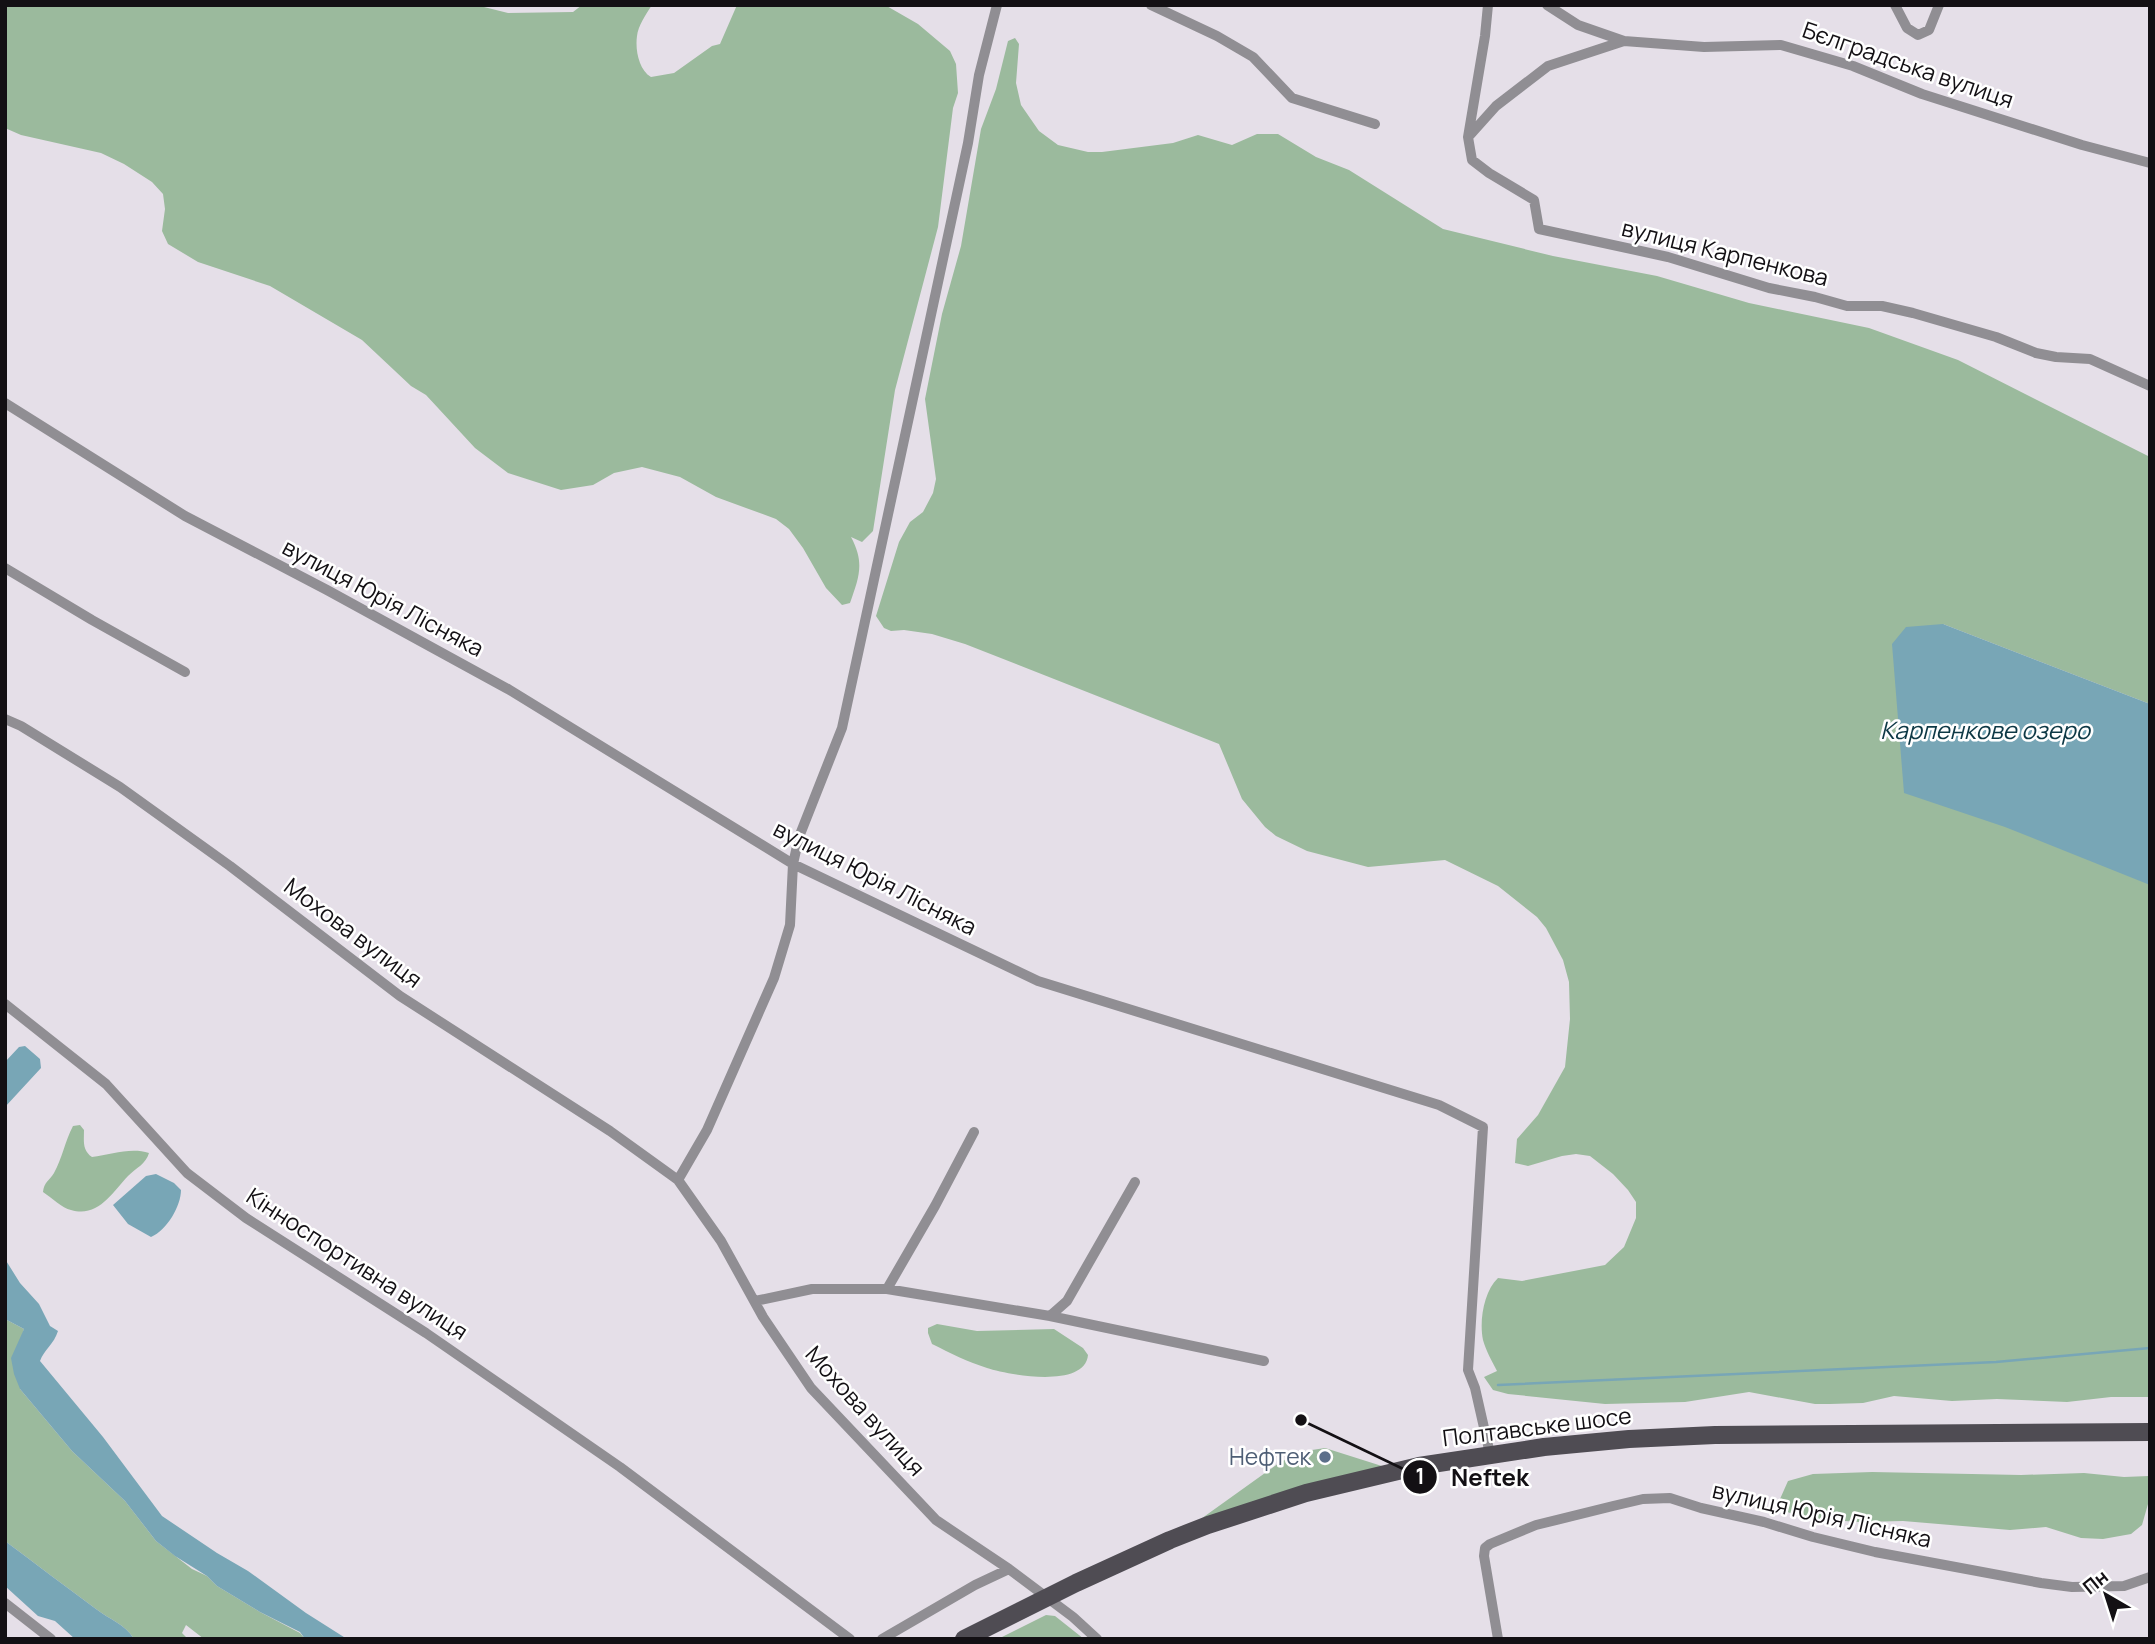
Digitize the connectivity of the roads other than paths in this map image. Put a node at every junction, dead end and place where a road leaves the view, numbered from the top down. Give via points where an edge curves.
1 (997, 5) edge
2 (1151, 5) edge
3 (1488, 5) edge
4 (1547, 5) edge
5 (1895, 5) edge
6 (1940, 5) edge
7 (1624, 41) junction
8 (1376, 124) dead end
9 (1468, 137) junction
10 (2150, 163) edge
11 (2150, 386) edge
12 (5, 403) edge
13 (5, 568) edge
14 (185, 672) dead end
15 (5, 719) edge
16 (793, 864) junction
17 (5, 1004) edge
18 (974, 1132) dead end
19 (678, 1180) junction
20 (1135, 1182) dead end
21 (887, 1289) junction
22 (755, 1301) junction
23 (1050, 1316) junction
24 (1264, 1360) dead end
25 (2150, 1432) edge
26 (1490, 1454) junction
27 (1009, 1569) junction
28 (2150, 1577) edge
29 (1045, 1598) junction
30 (5, 1602) edge
31 (51, 1639) edge
32 (850, 1639) edge
33 (882, 1639) edge
34 (964, 1639) edge
35 (1097, 1639) edge
36 (1498, 1639) edge

1 - 16 street via 842,728 799,837
2 - 8 street via 1253,57 1292,98
3 - 9 street
4 - 7 street via 1578,25
5 - 6 street via 1907,28 1918,35 1928,30
7 - 9 street, Бєлградська вулиця via 1548,66 1496,106
7 - 10 street, Бєлградська вулиця via 1703,47 1781,45 1853,66 1922,94
9 - 11 street, вулиця Карпенкова via 1472,160 1534,201 1539,229 1668,257 1847,306 1882,306 1913,313 2036,353 2090,359
12 - 16 street, вулиця Юрія Лісняка via 185,516 508,689
13 - 14 street
15 - 19 street, Мохова вулиця via 120,787 400,996
16 - 19 street via 790,925 774,978 707,1130
16 - 26 street, вулиця Юрія Лісняка via 1027,977 1438,1105 1483,1126 1468,1370
17 - 32 street, Кінноспортивна вулиця via 106,1084 187,1173 246,1218 426,1333 620,1467
18 - 21 street
19 - 22 street, Мохова вулиця via 721,1241
20 - 23 street via 1067,1301
21 - 22 street via 812,1289
21 - 23 street
22 - 27 street, Мохова вулиця via 811,1388 936,1520
23 - 24 street
25 - 26 main road, Полтавське шосе via 1715,1435
26 - 29 main road, Полтавське шосе via 1306,1493 1170,1540
27 - 29 street, Мохова вулиця
27 - 33 street
28 - 36 street, вулиця Юрія Лісняка via 2124,1586 2040,1583 1875,1552 1670,1498 1643,1499 1536,1525 1485,1548
29 - 34 main road, Полтавське шосе
29 - 35 street, Мохова вулиця
30 - 31 street

